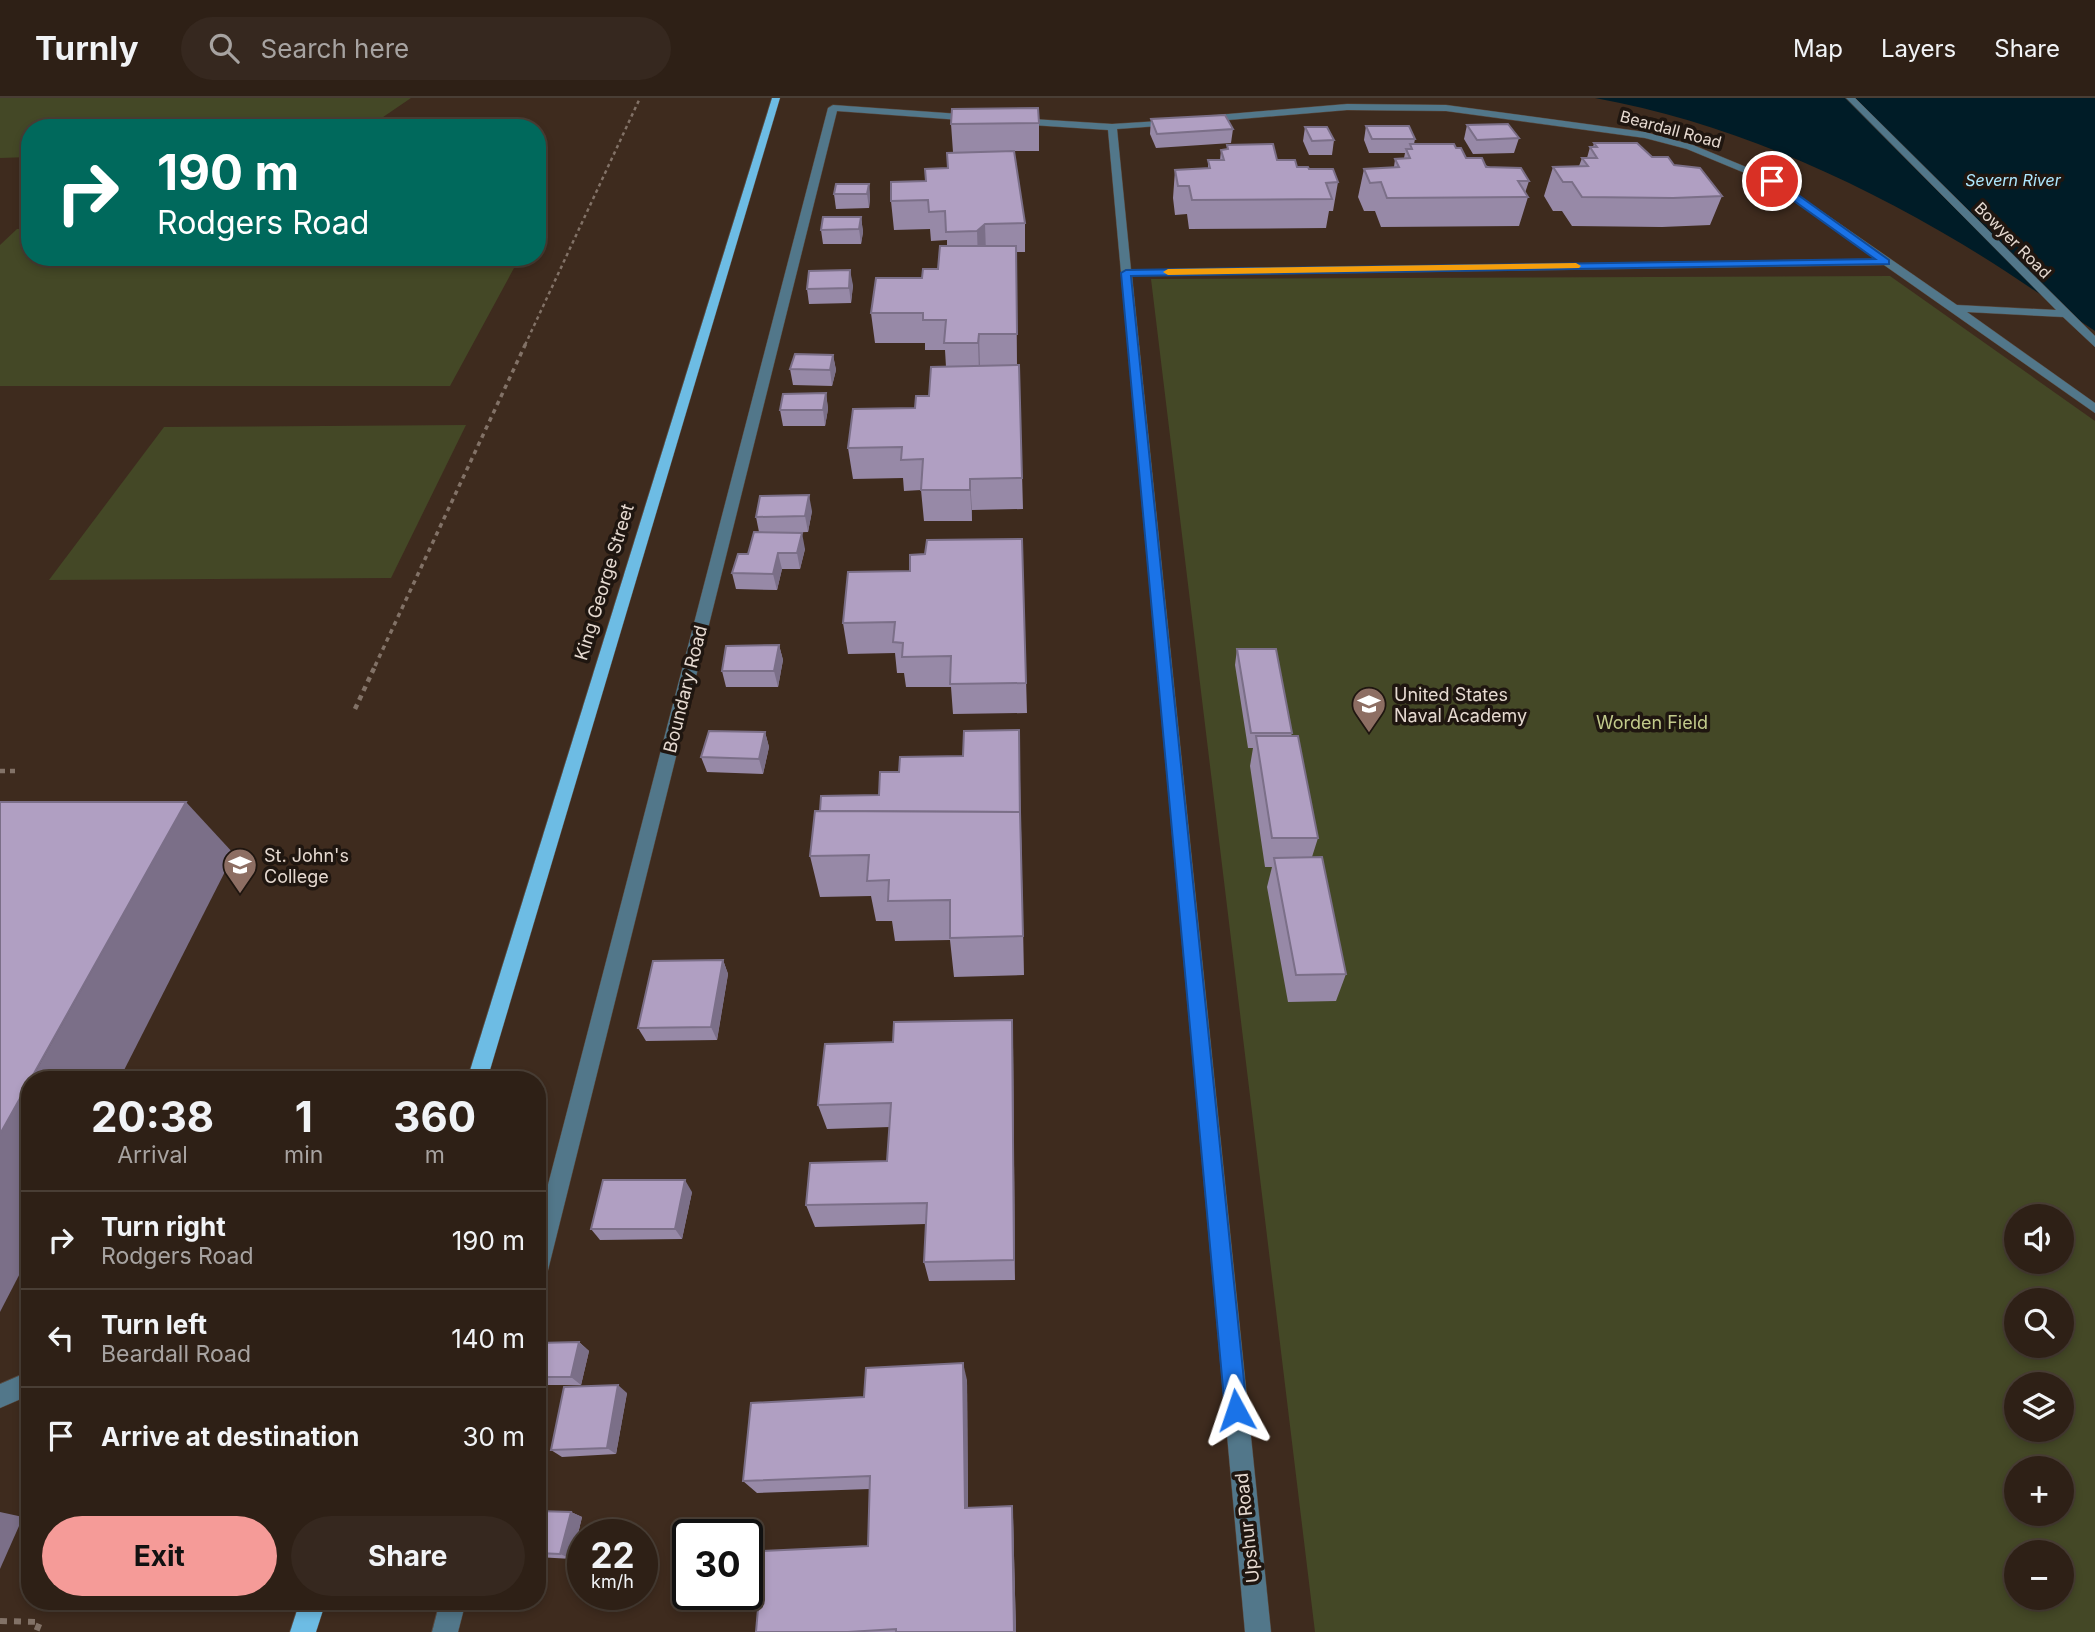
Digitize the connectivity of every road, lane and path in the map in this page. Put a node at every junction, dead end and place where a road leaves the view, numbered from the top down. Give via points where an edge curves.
1 (640, 98) edge
2 (776, 98) edge
3 (1850, 98) edge
4 (986, 118) edge
5 (1000, 119) edge
6 (1195, 120) edge
7 (1181, 121) edge
8 (1112, 127) junction
9 (1885, 262) junction
10 (1126, 273) junction
11 (1954, 307) junction
12 (2066, 314) junction
13 (2095, 343) edge
14 (2095, 409) edge
15 (355, 709) dead end
16 (18, 771) dead end
17 (0, 772) edge
18 (480, 1071) edge
19 (546, 1235) edge
20 (21, 1387) edge
21 (0, 1396) edge
22 (310, 1610) edge
23 (451, 1610) edge
24 (0, 1621) edge
25 (36, 1632) edge
26 (303, 1632) edge
27 (445, 1632) edge
28 (1258, 1632) edge

1 - 15 path
2 - 18 main road, King George Street
3 - 12 street, Bowyer Road
4 - 19 street, Boundary Road via 833,108
5 - 8 street
6 - 9 street, Beardall Road via 1347,107 1446,108 1645,135 1690,147 1772,181
7 - 8 street
8 - 10 street, Upshur Road
9 - 10 street
9 - 11 street, Beardall Road
10 - 28 street, Upshur Road
11 - 12 street
11 - 14 street
12 - 13 street, Bowyer Road
16 - 17 path
20 - 21 street
22 - 26 main road
23 - 27 street
24 - 25 path via 40,1622

